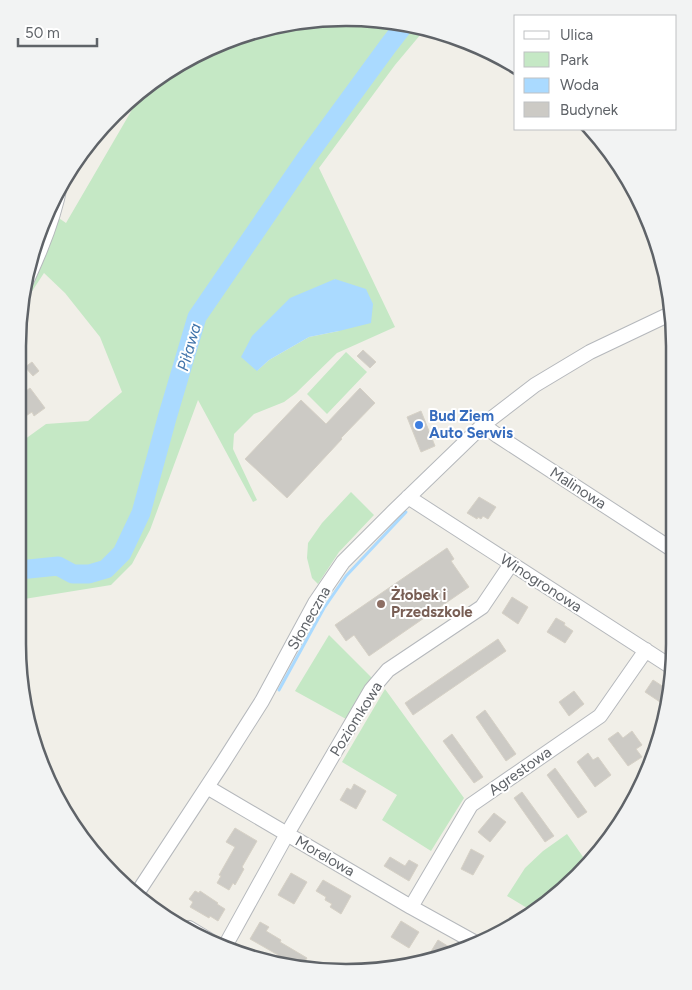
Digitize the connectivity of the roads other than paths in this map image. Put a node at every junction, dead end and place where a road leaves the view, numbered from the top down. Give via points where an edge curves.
1 (664, 317) edge
2 (483, 425) junction
3 (408, 497) junction
4 (666, 545) edge
5 (512, 564) junction
6 (646, 650) junction
7 (665, 663) edge
8 (207, 787) junction
9 (287, 834) junction
10 (140, 889) edge
11 (411, 907) junction
12 (468, 939) edge
13 (228, 941) edge

1 - 2 street, Słoneczna via 590,352 535,385
2 - 3 street, Słoneczna
2 - 4 street, Malinowa
3 - 5 street, Winogronowa
3 - 8 street, Słoneczna via 343,562 315,603 262,701
5 - 6 street, Winogronowa
5 - 9 street, Poziomkowa via 482,607 382,676
6 - 7 street, Winogronowa
6 - 11 street, Agrestowa via 600,716 471,805
8 - 9 street
8 - 10 street, Słoneczna
9 - 11 street, Morelowa
9 - 13 street, Morelowa
11 - 12 street, Morelowa

